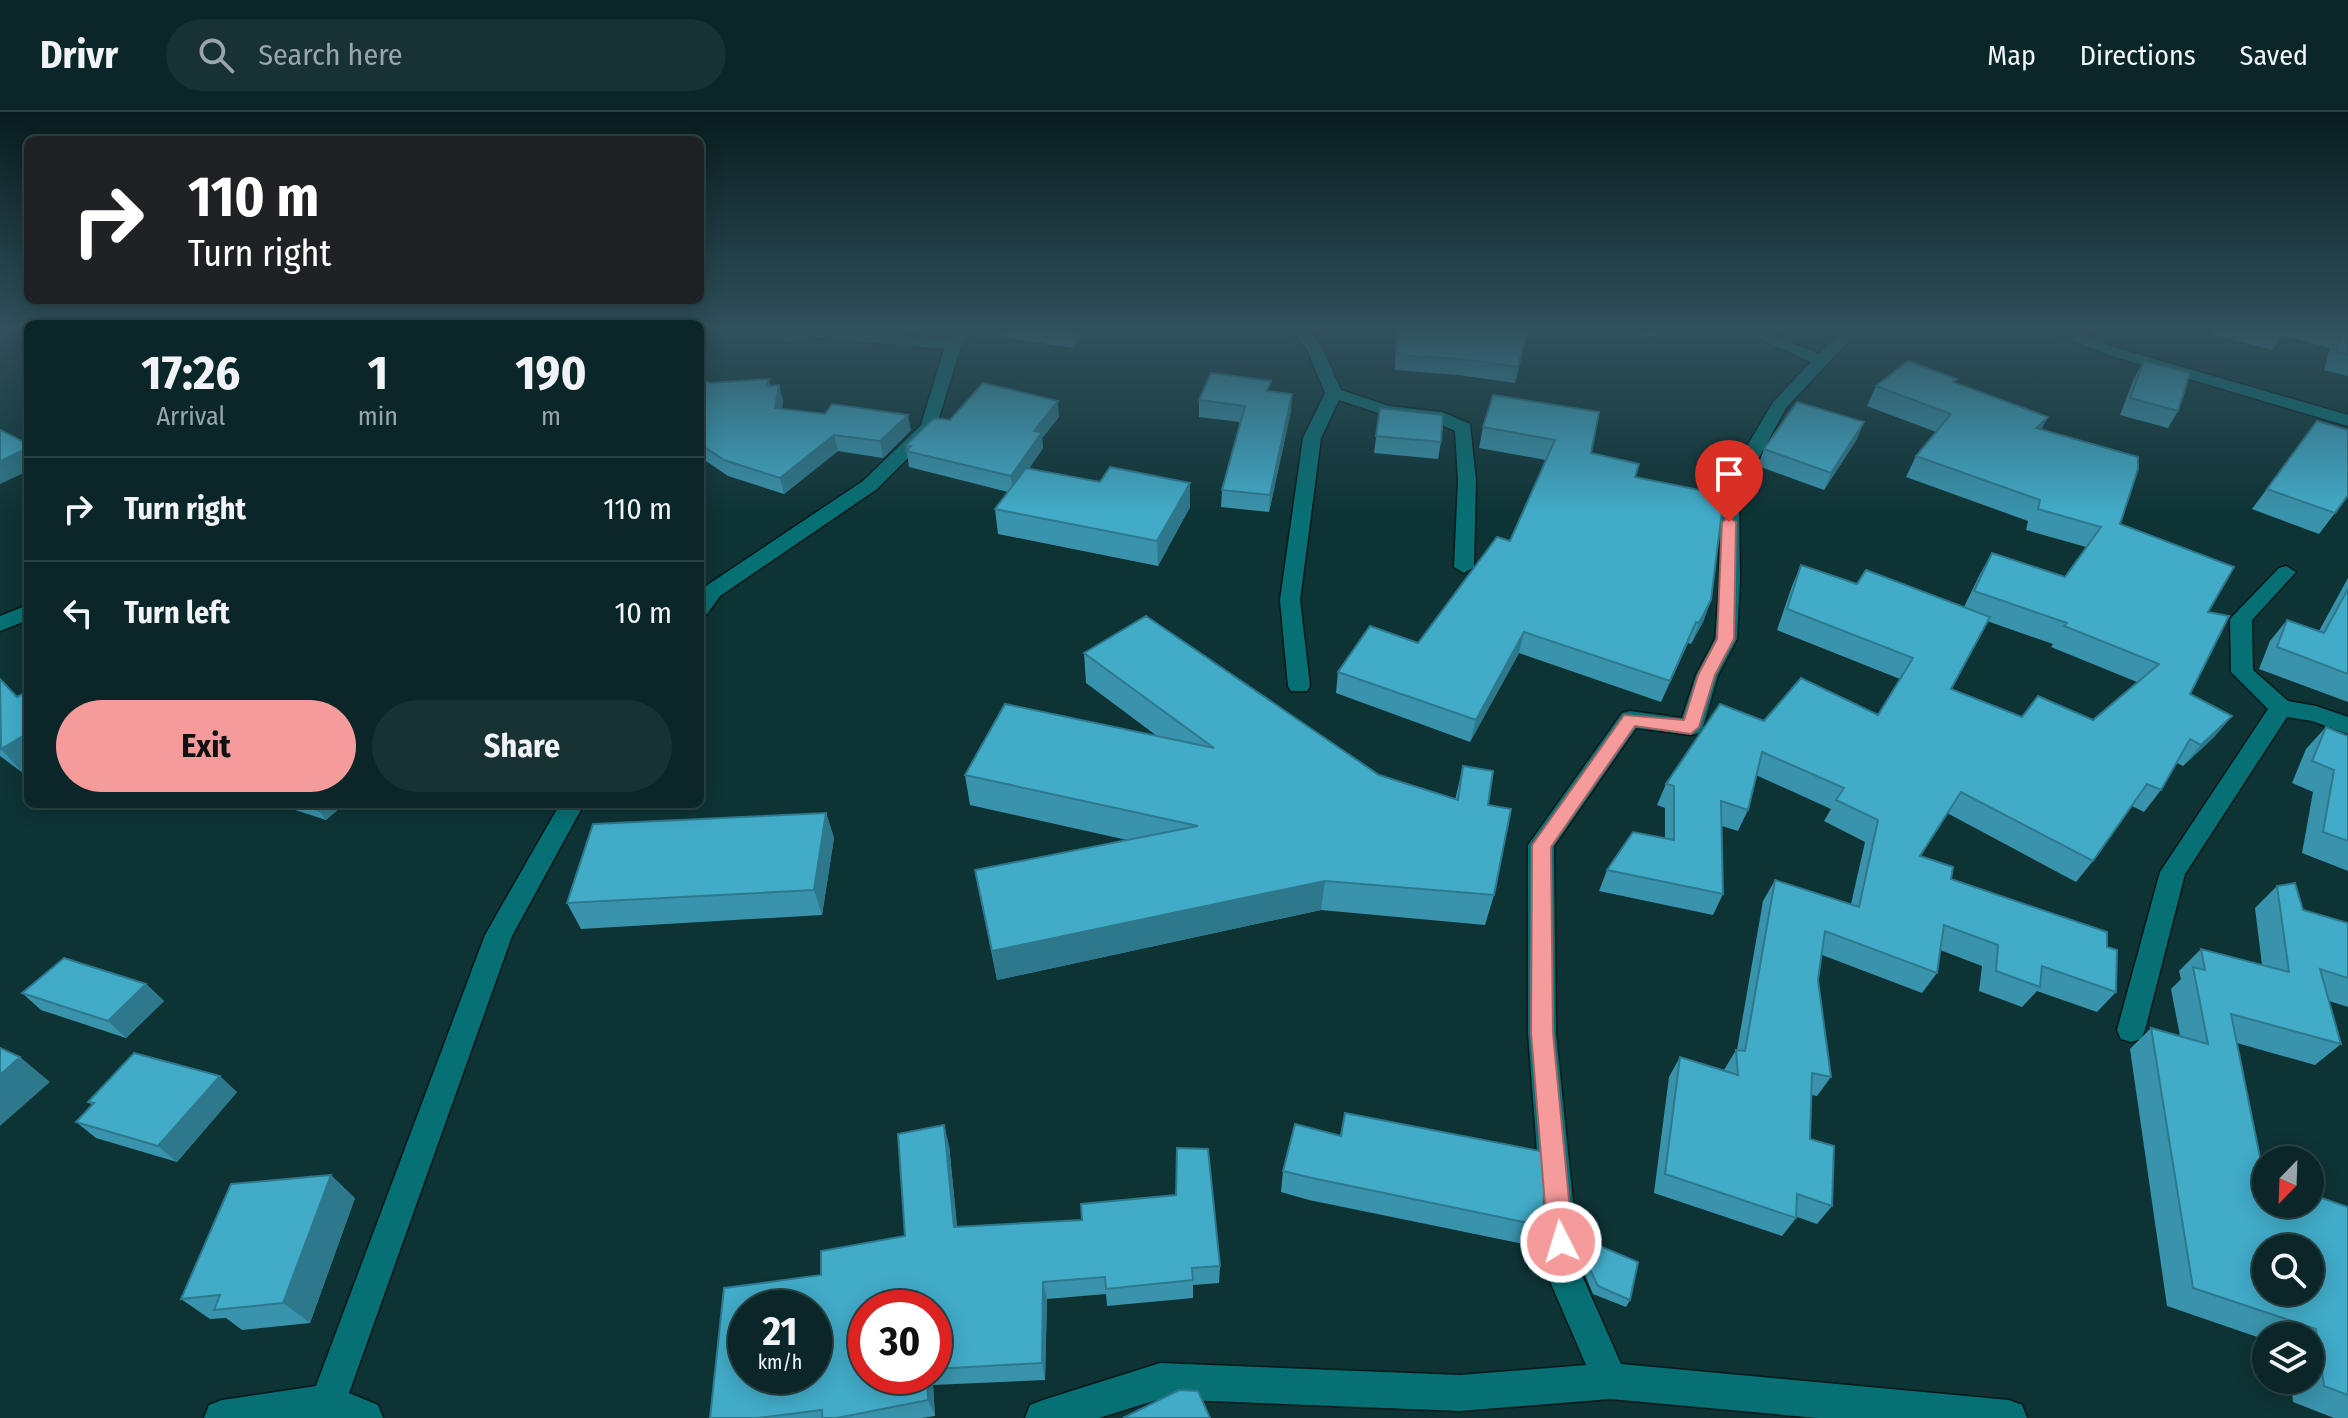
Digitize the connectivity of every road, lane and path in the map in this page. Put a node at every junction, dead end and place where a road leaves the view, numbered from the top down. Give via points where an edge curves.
1 (941, 392) edge
2 (1792, 392) edge
3 (2249, 392) edge
4 (1334, 393) joint
5 (2348, 421) edge
6 (1464, 567) dead end
7 (2286, 572) dead end
8 (704, 603) edge
9 (24, 614) edge
10 (0, 624) edge
11 (1299, 686) dead end
12 (2281, 708) junction
13 (2348, 726) edge
14 (570, 808) edge
15 (2131, 1030) dead end
16 (1610, 1381) junction
17 (328, 1402) junction
18 (222, 1418) edge
19 (365, 1418) edge
20 (1043, 1418) edge
21 (2009, 1418) edge

1 - 8 street via 929,427 870,485 713,591
2 - 16 street via 1729,494 1726,639 1707,675 1691,727 1630,719 1541,845 1542,1033 1563,1272
3 - 5 street
4 - 6 street via 1387,411 1436,416 1464,428
4 - 11 street via 1312,438 1290,600
7 - 12 street via 2241,619 2242,672
9 - 10 street
12 - 13 street
12 - 15 street via 2173,872
14 - 17 street via 499,935
16 - 20 street via 1460,1393 1160,1381
16 - 21 street
17 - 18 street
17 - 19 street

